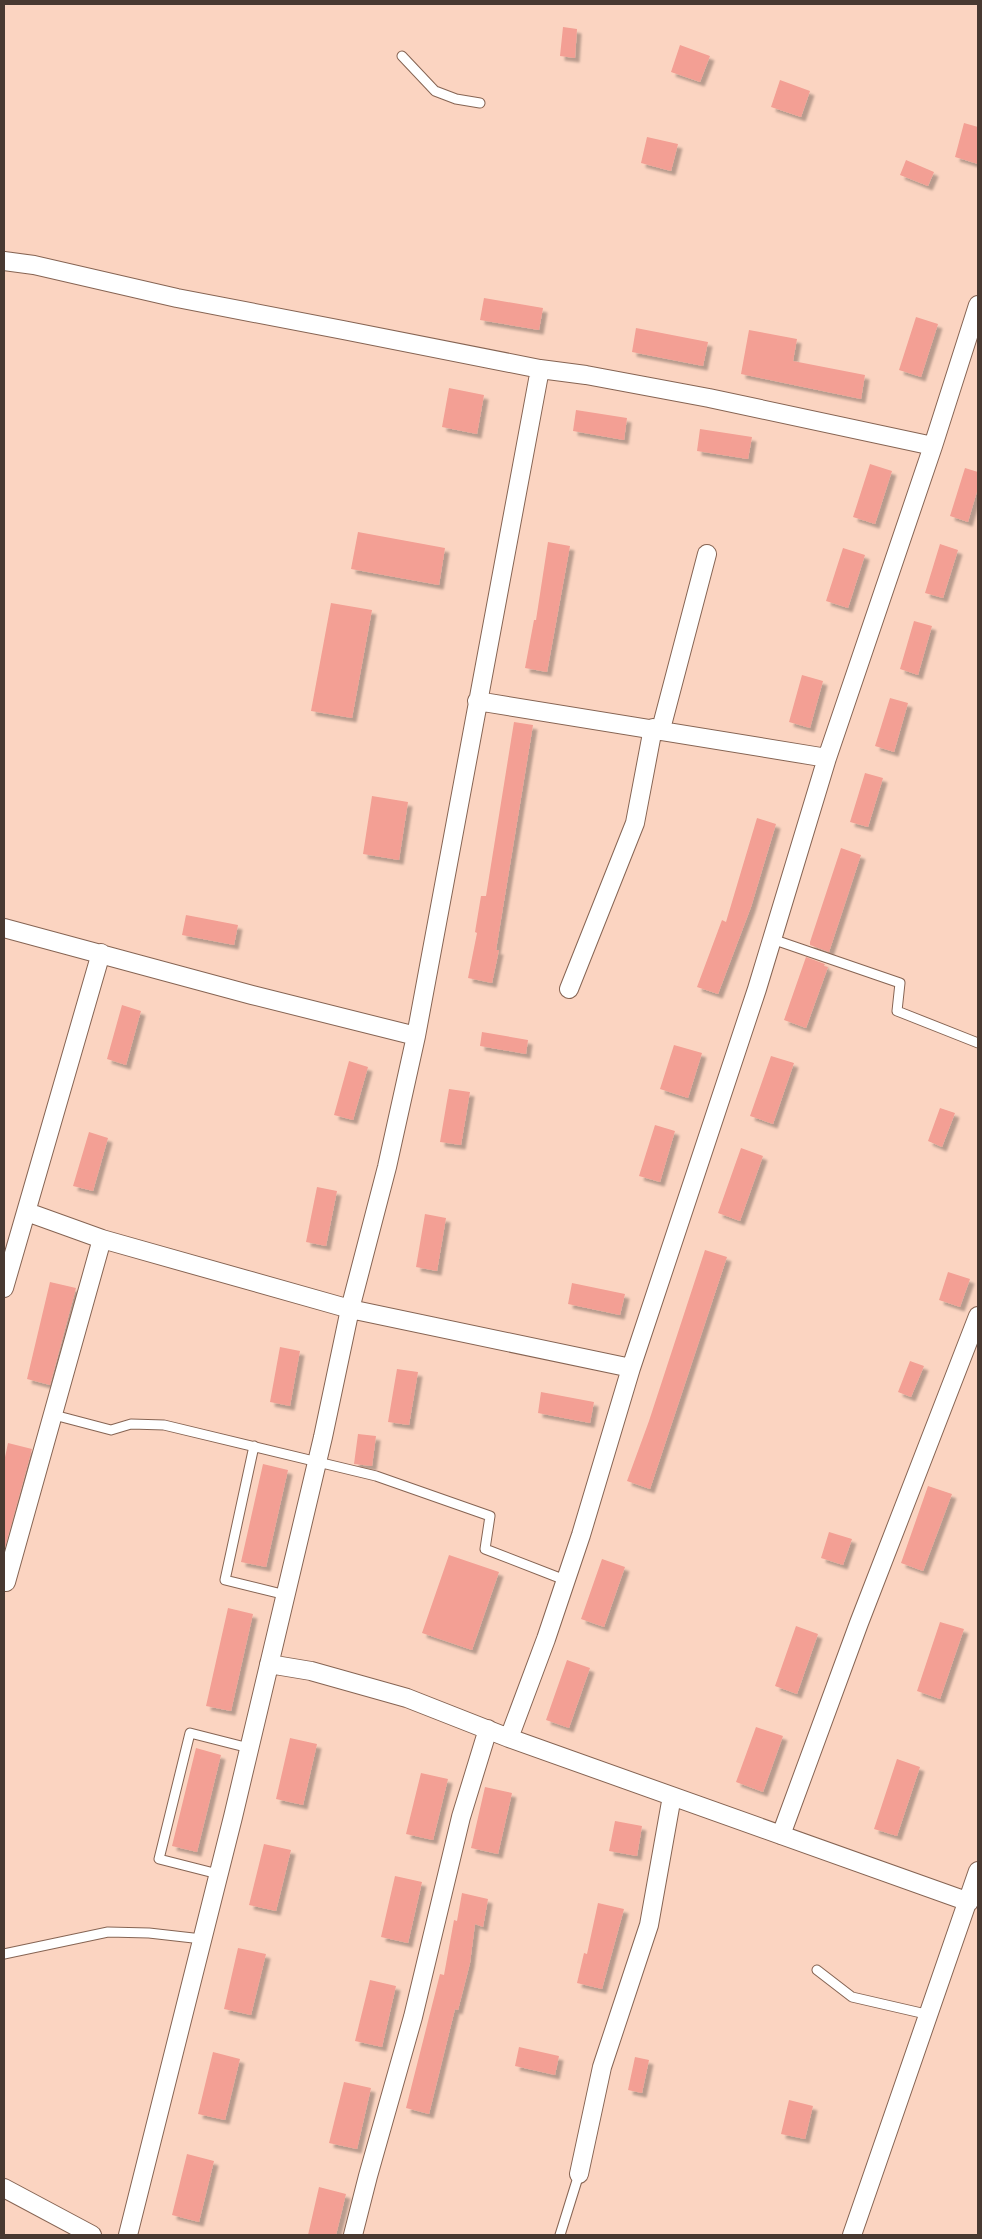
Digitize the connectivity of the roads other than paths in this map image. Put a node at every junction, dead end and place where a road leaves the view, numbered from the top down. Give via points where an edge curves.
1 (402, 56) dead end
2 (480, 103) dead end
3 (4, 261) edge
4 (978, 305) edge
5 (540, 369) junction
6 (933, 446) junction
7 (707, 554) dead end
8 (477, 701) junction
9 (657, 729) junction
10 (827, 758) junction
11 (4, 928) edge
12 (772, 939) junction
13 (101, 953) junction
14 (569, 989) dead end
15 (416, 1036) junction
16 (978, 1043) edge
17 (27, 1212) junction
18 (102, 1240) junction
19 (4, 1288) edge
20 (350, 1309) junction
21 (978, 1316) edge
22 (631, 1368) junction
23 (54, 1415) junction
24 (254, 1446) junction
25 (317, 1462) junction
26 (565, 1580) junction
27 (6, 1582) dead end
28 (286, 1595) junction
29 (269, 1664) junction
30 (488, 1729) junction
31 (508, 1738) junction
32 (249, 1748) junction
33 (672, 1796) junction
34 (781, 1835) junction
35 (978, 1871) edge
36 (218, 1874) junction
37 (969, 1902) junction
38 (202, 1939) junction
39 (4, 1954) edge
40 (817, 1970) dead end
41 (930, 2015) junction
42 (579, 2174) joint
43 (4, 2188) edge
44 (92, 2235) edge
45 (128, 2235) edge
46 (353, 2235) edge
47 (560, 2235) edge
48 (852, 2235) edge

1 - 2 lane via 435,91
3 - 5 street
4 - 6 street
5 - 6 street via 709,398
5 - 8 street
6 - 10 street
7 - 9 street
8 - 9 street
8 - 15 street
9 - 10 street
9 - 14 street via 635,823
10 - 12 street
11 - 13 street
12 - 16 lane via 900,983 897,1011
12 - 22 street
13 - 15 street
13 - 17 street
15 - 20 street
17 - 18 street
17 - 19 street
18 - 20 street
18 - 23 street
20 - 22 street
20 - 25 street
21 - 34 street via 858,1623
22 - 26 street
23 - 24 lane via 111,1430 131,1424 164,1425
23 - 27 street
24 - 25 lane
24 - 28 lane via 226,1580
25 - 26 lane via 376,1476 490,1516 485,1549
25 - 28 street
26 - 31 street
28 - 29 street
29 - 30 street via 311,1671 407,1698
29 - 32 street
30 - 31 street
30 - 46 street via 461,1817 413,2017
31 - 33 street
32 - 36 street
32 - 36 lane via 190,1733 161,1849 159,1859
33 - 34 street
33 - 42 street via 649,1925 602,2067
34 - 37 street
35 - 37 street
36 - 38 street
37 - 41 street
38 - 39 lane via 108,1932
38 - 45 street
40 - 41 lane via 852,1997
41 - 48 street
42 - 47 lane
43 - 44 street

